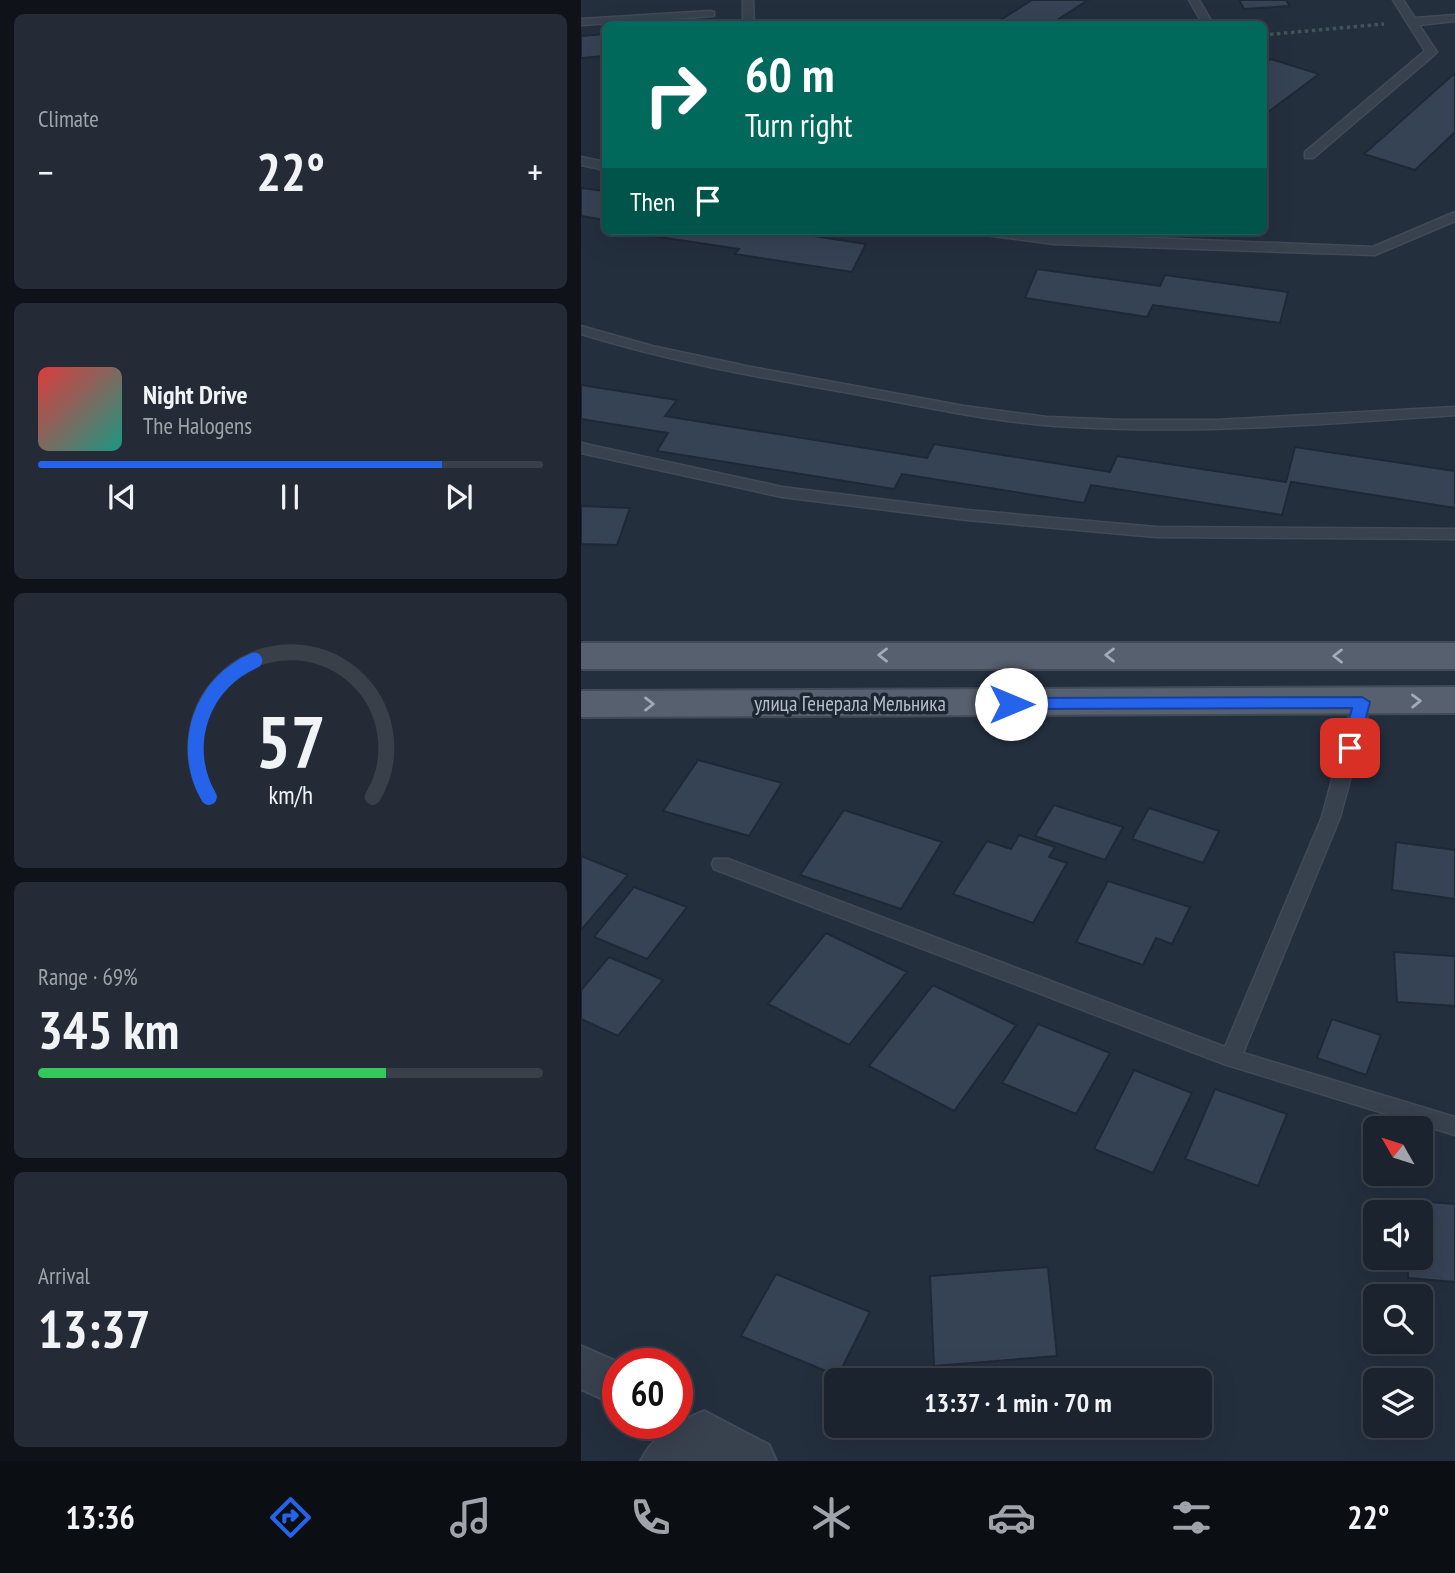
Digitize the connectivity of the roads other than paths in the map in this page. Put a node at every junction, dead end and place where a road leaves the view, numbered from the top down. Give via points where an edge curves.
1 (748, 0) edge
2 (1194, 0) edge
3 (1398, 0) edge
4 (710, 14) dead end
5 (1455, 18) edge
6 (749, 21) edge
7 (1206, 21) edge
8 (581, 22) edge
9 (1412, 22) junction
10 (1309, 155) dead end
11 (581, 161) edge
12 (602, 165) edge
13 (1455, 216) edge
14 (1016, 235) edge
15 (581, 330) edge
16 (1455, 411) edge
17 (581, 447) edge
18 (1455, 534) edge
19 (581, 656) edge
20 (1455, 656) edge
21 (1455, 700) edge
22 (1362, 702) junction
23 (582, 706) edge
24 (721, 864) dead end
25 (1231, 1058) junction
26 (1455, 1126) edge
27 (581, 1367) edge
28 (602, 1377) edge
29 (693, 1426) edge
30 (680, 1439) edge
31 (664, 1461) edge
32 (753, 1461) edge

1 - 6 lane
2 - 7 lane
3 - 9 lane
4 - 8 lane
5 - 9 lane
9 - 10 lane via 1431,52
11 - 12 lane
13 - 14 lane via 1375,251
15 - 16 lane via 645,351 749,371 951,408 1073,423 1231,424
17 - 18 lane via 782,492 967,515 1156,532
20 -> 19 main road
22 -> 21 main road, улица Генерала Мельника
23 -> 22 main road, улица Генерала Мельника
22 - 25 lane via 1331,817
24 - 25 lane
25 - 26 lane
27 - 28 street
29 - 32 street
30 - 31 street

